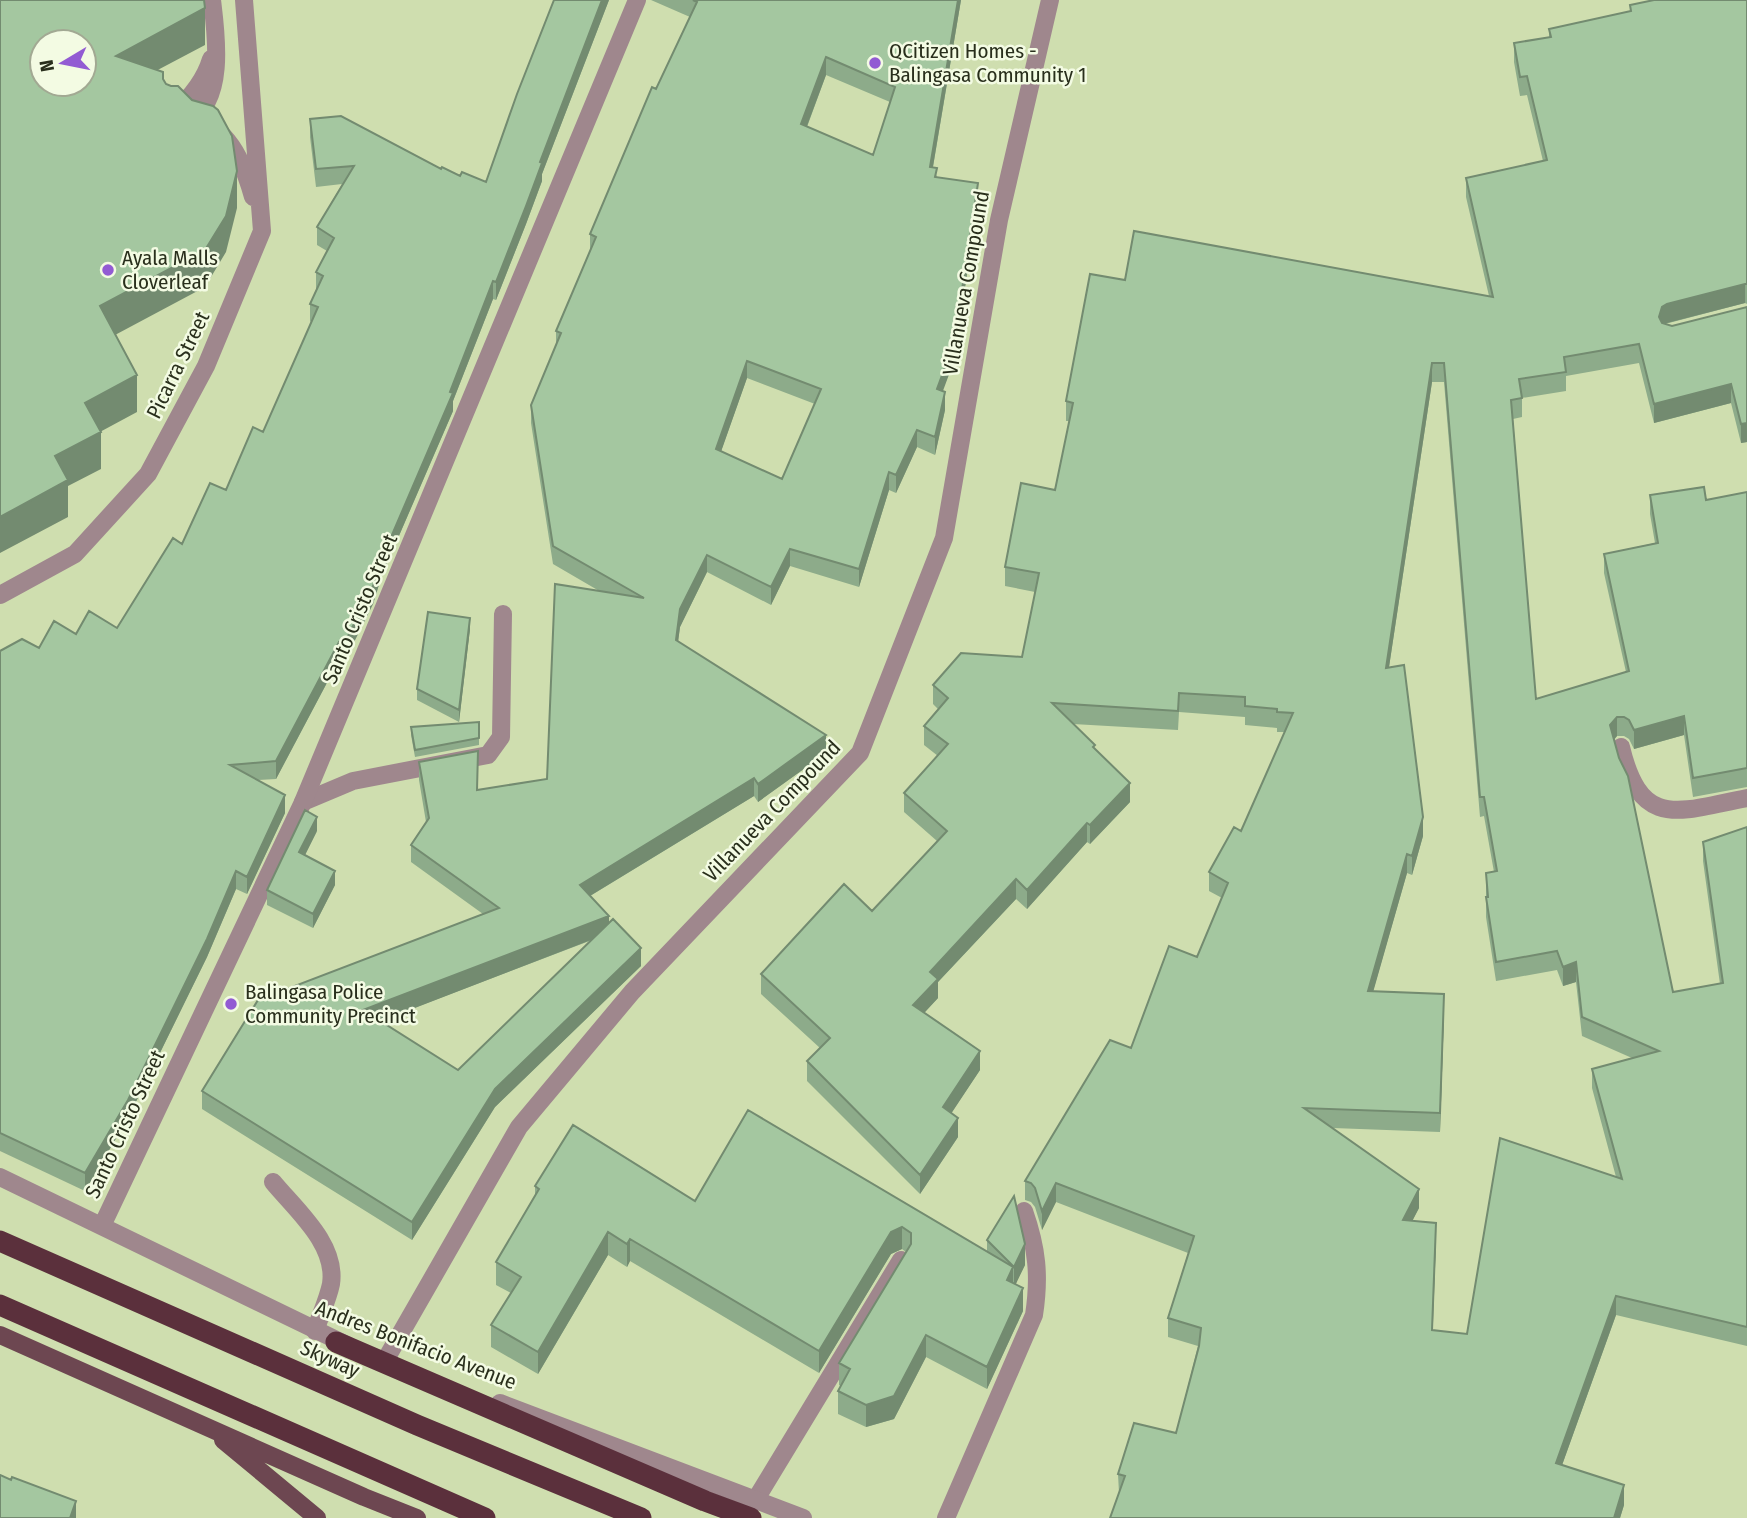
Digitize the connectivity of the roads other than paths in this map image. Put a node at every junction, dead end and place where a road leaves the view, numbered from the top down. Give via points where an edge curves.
1 (212, 0) edge
2 (244, 0) edge
3 (637, 0) edge
4 (1050, 0) edge
5 (262, 231) junction
6 (0, 596) edge
7 (503, 614) dead end
8 (1621, 747) edge
9 (1747, 798) edge
10 (303, 802) junction
11 (0, 1177) edge
12 (273, 1182) dead end
13 (1024, 1211) edge
14 (102, 1226) junction
15 (0, 1234) edge
16 (0, 1241) edge
17 (901, 1260) edge
18 (0, 1305) edge
19 (314, 1331) junction
20 (0, 1335) edge
21 (336, 1342) junction
22 (386, 1359) junction
23 (204, 1424) junction
24 (753, 1508) edge
25 (317, 1518) edge
26 (416, 1518) edge
27 (485, 1518) edge
28 (642, 1518) edge
29 (652, 1518) edge
30 (803, 1518) edge
31 (946, 1518) edge

1 - 5 street via 217,61 213,83 204,108 187,120 220,133 231,143 249,183
2 - 5 street, Picarra Street
3 - 10 street, Santo Cristo Street
4 - 22 street, Villanueva Compound via 999,220 944,538 860,753 632,992 519,1127
5 - 6 street, Picarra Street via 206,366 148,474 75,554
7 - 10 street via 501,737 488,755 352,781
8 - 9 street via 1627,773 1643,799 1658,808 1685,810
10 - 14 street, Santo Cristo Street
11 - 14 street, Andres Bonifacio Avenue
12 - 19 street via 325,1248 331,1283
13 - 31 street via 1036,1261 1034,1315
14 - 19 street, Andres Bonifacio Avenue
15 - 29 main road via 317,1388
16 - 28 highway, Skyway, bridge
17 - 24 street
18 - 27 highway
19 - 21 street, Andres Bonifacio Avenue
20 - 23 main road
21 - 22 street, Andres Bonifacio Avenue
21 - 24 highway via 705,1501
22 - 24 street, Andres Bonifacio Avenue
23 - 25 main road
23 - 26 main road
24 - 30 street, Andres Bonifacio Avenue

